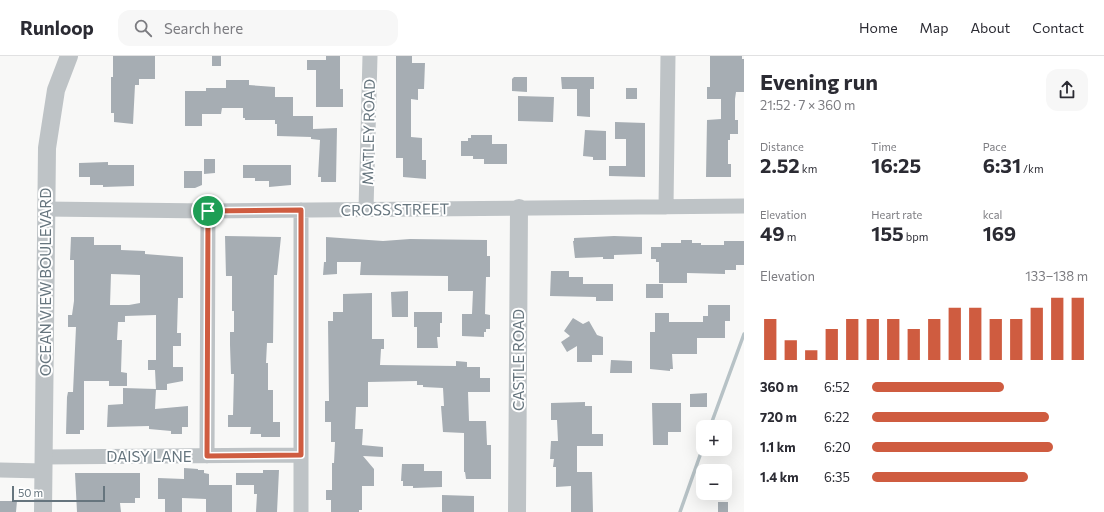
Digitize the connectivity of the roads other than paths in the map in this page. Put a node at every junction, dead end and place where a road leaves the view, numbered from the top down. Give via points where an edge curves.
1 (69, 56) edge
2 (370, 56) edge
3 (668, 56) edge
4 (744, 206) edge
5 (666, 207) junction
6 (519, 208) junction
7 (45, 209) junction
8 (366, 209) junction
9 (301, 210) junction
10 (208, 211) junction
11 (301, 455) junction
12 (207, 456) junction
13 (44, 464) junction
14 (0, 470) edge
15 (43, 512) edge
16 (301, 512) edge
17 (517, 512) edge

1 - 7 street, OCEAN VIEW BOULEVARD via 54,97 47,148
2 - 8 street, MATLEY ROAD
3 - 5 street
4 - 5 street, CROSS STREET
5 - 6 street, CROSS STREET
6 - 8 street, CROSS STREET
6 - 17 street, CASTLE ROAD
7 - 10 street, CROSS STREET
7 - 13 street, OCEAN VIEW BOULEVARD
8 - 9 street, CROSS STREET
9 - 10 street, CROSS STREET
9 - 11 street
10 - 12 street
11 - 12 street, DAISY LANE
11 - 16 street
12 - 13 street, DAISY LANE
13 - 14 street, DAISY LANE
13 - 15 street, OCEAN VIEW BOULEVARD

